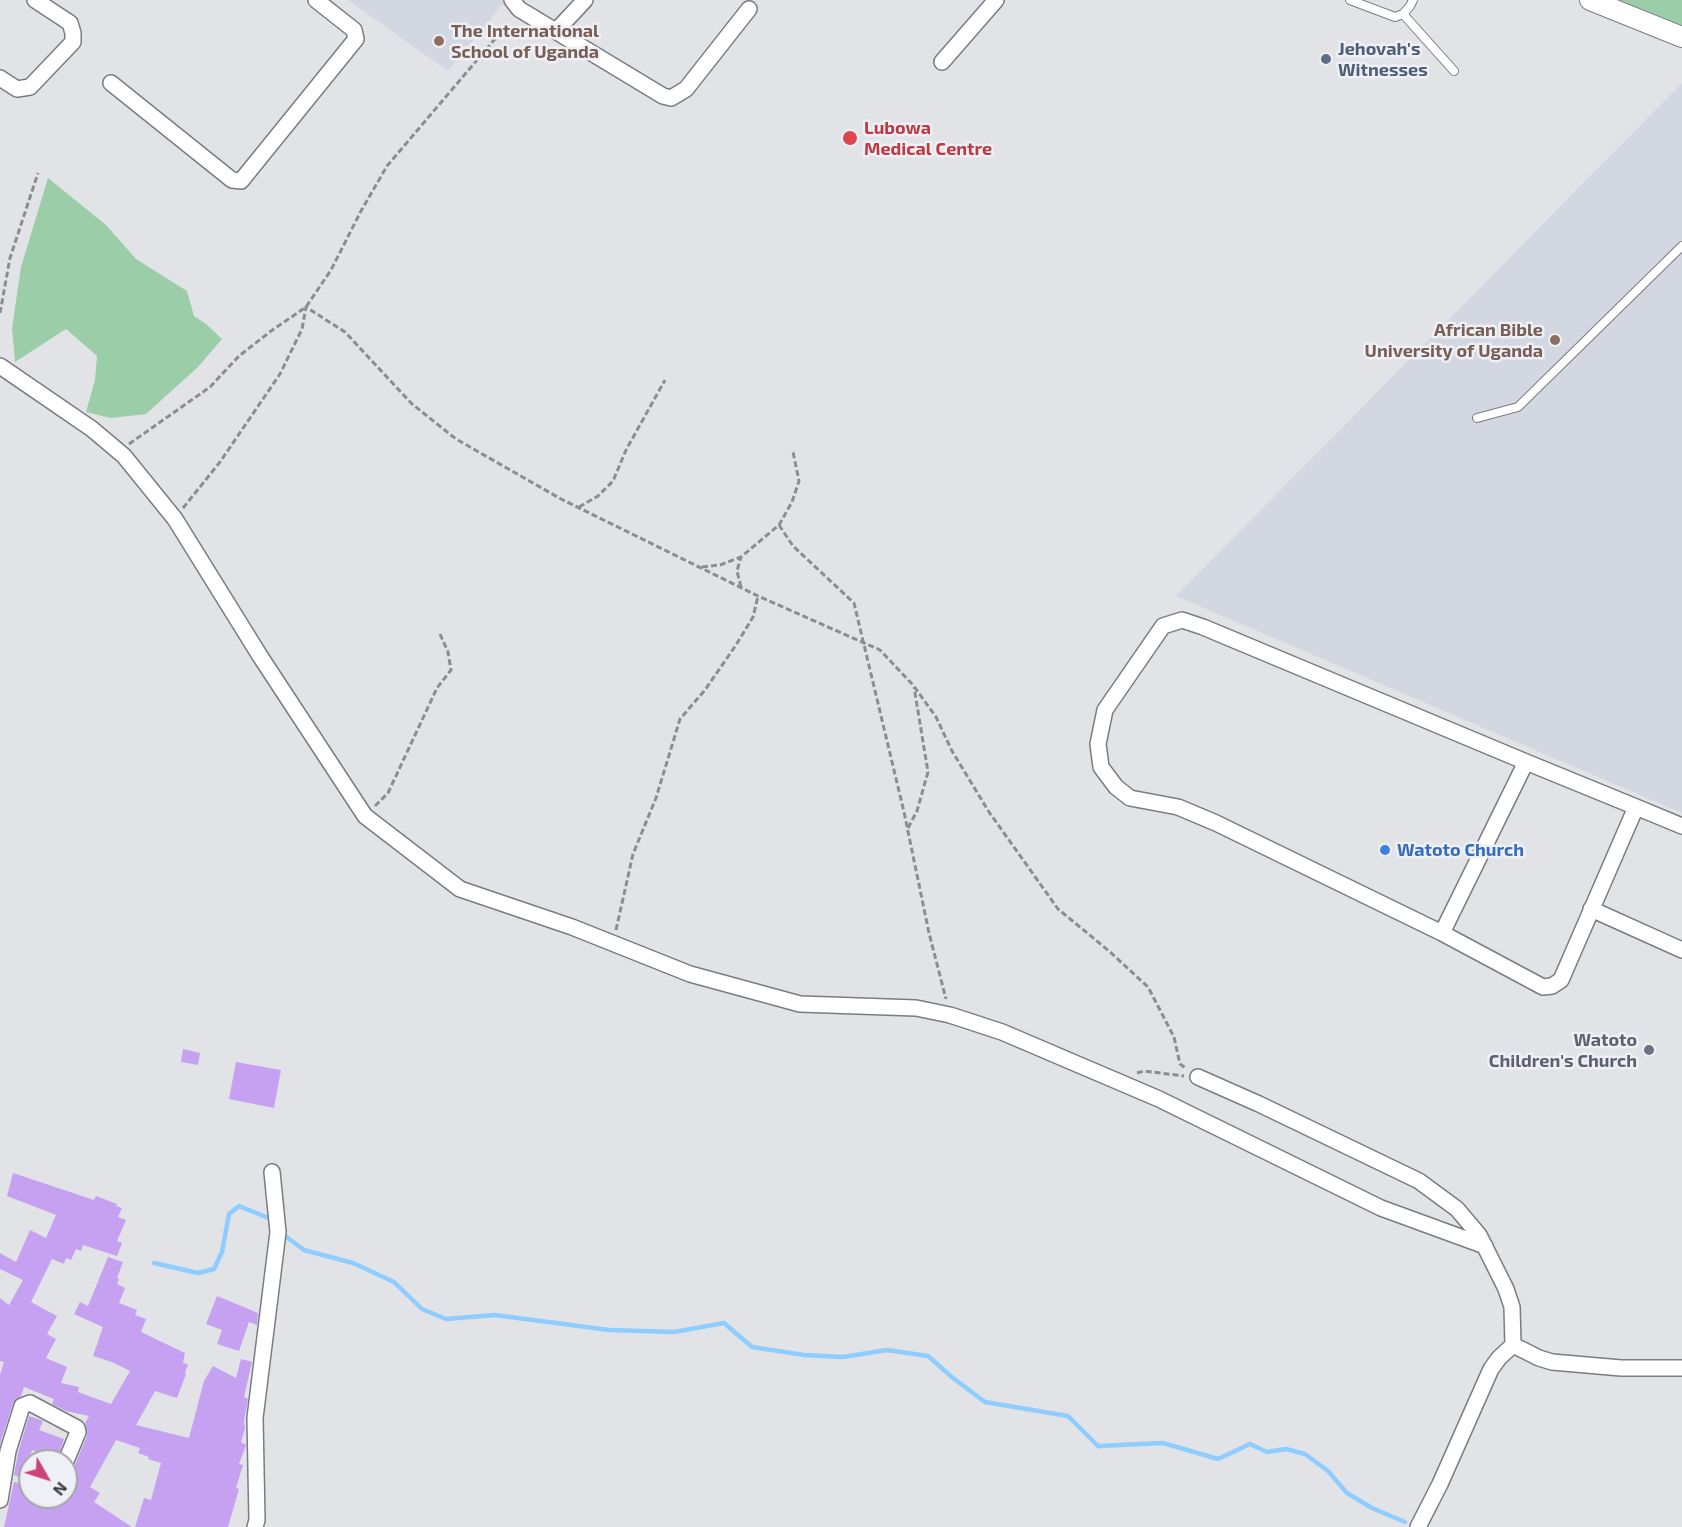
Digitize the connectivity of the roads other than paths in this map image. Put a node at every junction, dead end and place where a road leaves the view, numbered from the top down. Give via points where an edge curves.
1 (35, 0) edge
2 (316, 0) edge
3 (512, 0) edge
4 (585, 0) edge
5 (996, 0) edge
6 (1350, 0) edge
7 (1413, 0) edge
8 (1590, 0) edge
9 (749, 9) dead end
10 (1403, 14) junction
11 (557, 30) junction
12 (1682, 37) edge
13 (942, 62) dead end
14 (1454, 71) dead end
15 (0, 78) edge
16 (111, 83) dead end
17 (1682, 246) edge
18 (0, 366) edge
19 (1477, 418) dead end
20 (1526, 762) junction
21 (1636, 807) junction
22 (1682, 826) edge
23 (1592, 909) junction
24 (1442, 933) junction
25 (1682, 950) edge
26 (1198, 1077) road end
27 (272, 1172) dead end
28 (1485, 1246) junction
29 (1513, 1345) junction
30 (1682, 1368) edge
31 (71, 1449) edge
32 (0, 1500) edge
33 (255, 1527) edge
34 (1418, 1527) edge

1 - 15 street via 70,24 73,42 30,87 17,89
2 - 16 street via 354,30 356,39 242,181 232,180
3 - 11 street via 519,9
4 - 11 street
5 - 13 street
6 - 10 lane via 1395,17
7 - 10 lane
8 - 12 street
9 - 11 street via 686,89 671,98
10 - 14 lane
17 - 19 lane via 1518,407
18 - 28 street via 92,429 124,456 175,519 365,816 460,889 690,974 800,1004 916,1008 1002,1032 1159,1099 1381,1208
20 - 21 street
20 - 24 street
20 - 24 street via 1182,620 1163,626 1105,710 1098,744 1101,767 1116,788 1130,798 1179,807 1216,823
21 - 22 street
21 - 23 street
23 - 24 street via 1561,980 1552,986 1543,987
23 - 25 street
26 - 28 street via 1419,1180 1457,1209
27 - 33 street via 278,1232 255,1418
28 - 29 street via 1512,1307
29 - 30 street via 1552,1362
29 - 34 street via 1491,1370
31 - 32 street via 76,1428 30,1403 22,1406 8,1451

